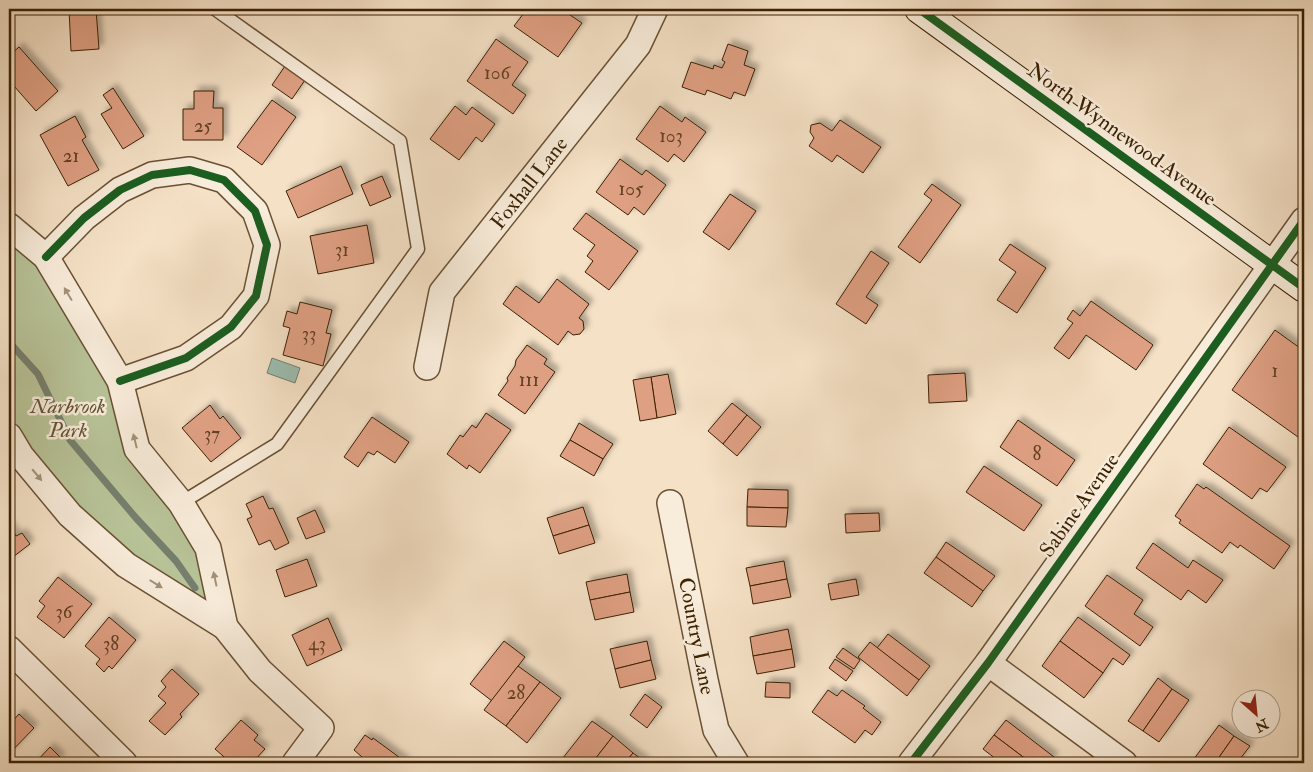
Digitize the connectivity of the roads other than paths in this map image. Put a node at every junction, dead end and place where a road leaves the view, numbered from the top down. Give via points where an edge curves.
1 (215, 9) edge
2 (655, 9) edge
3 (919, 9) edge
4 (1304, 220) edge
5 (9, 226) edge
6 (46, 257) junction
7 (1272, 265) junction
8 (1304, 288) edge
9 (427, 367) dead end
10 (120, 381) junction
11 (9, 436) edge
12 (181, 503) junction
13 (670, 503) dead end
14 (224, 627) junction
15 (9, 649) edge
16 (988, 663) junction
17 (124, 763) edge
18 (295, 763) edge
19 (736, 763) edge
20 (911, 763) edge
21 (1124, 763) edge

1 - 12 lane via 400,141 418,249 277,444
2 - 9 street, Foxhall Lane via 638,45 442,292
3 - 7 street, North Wynnewood Avenue
4 - 7 street, Sabine Avenue
5 - 6 street
10 -> 6 street
6 - 10 street via 84,218 120,190 152,175 190,170 224,180 255,211 267,245 256,296 250,304 231,327 186,358
7 - 8 street, North Wynnewood Avenue
7 - 16 street, Sabine Avenue
12 -> 10 street via 138,449
11 -> 14 street via 21,456 70,515 119,559
14 -> 12 street via 208,548
13 - 19 street, Country Lane via 716,730
14 - 18 street via 260,672 321,728
15 - 17 street
16 - 20 street, Sabine Avenue
16 - 21 street

